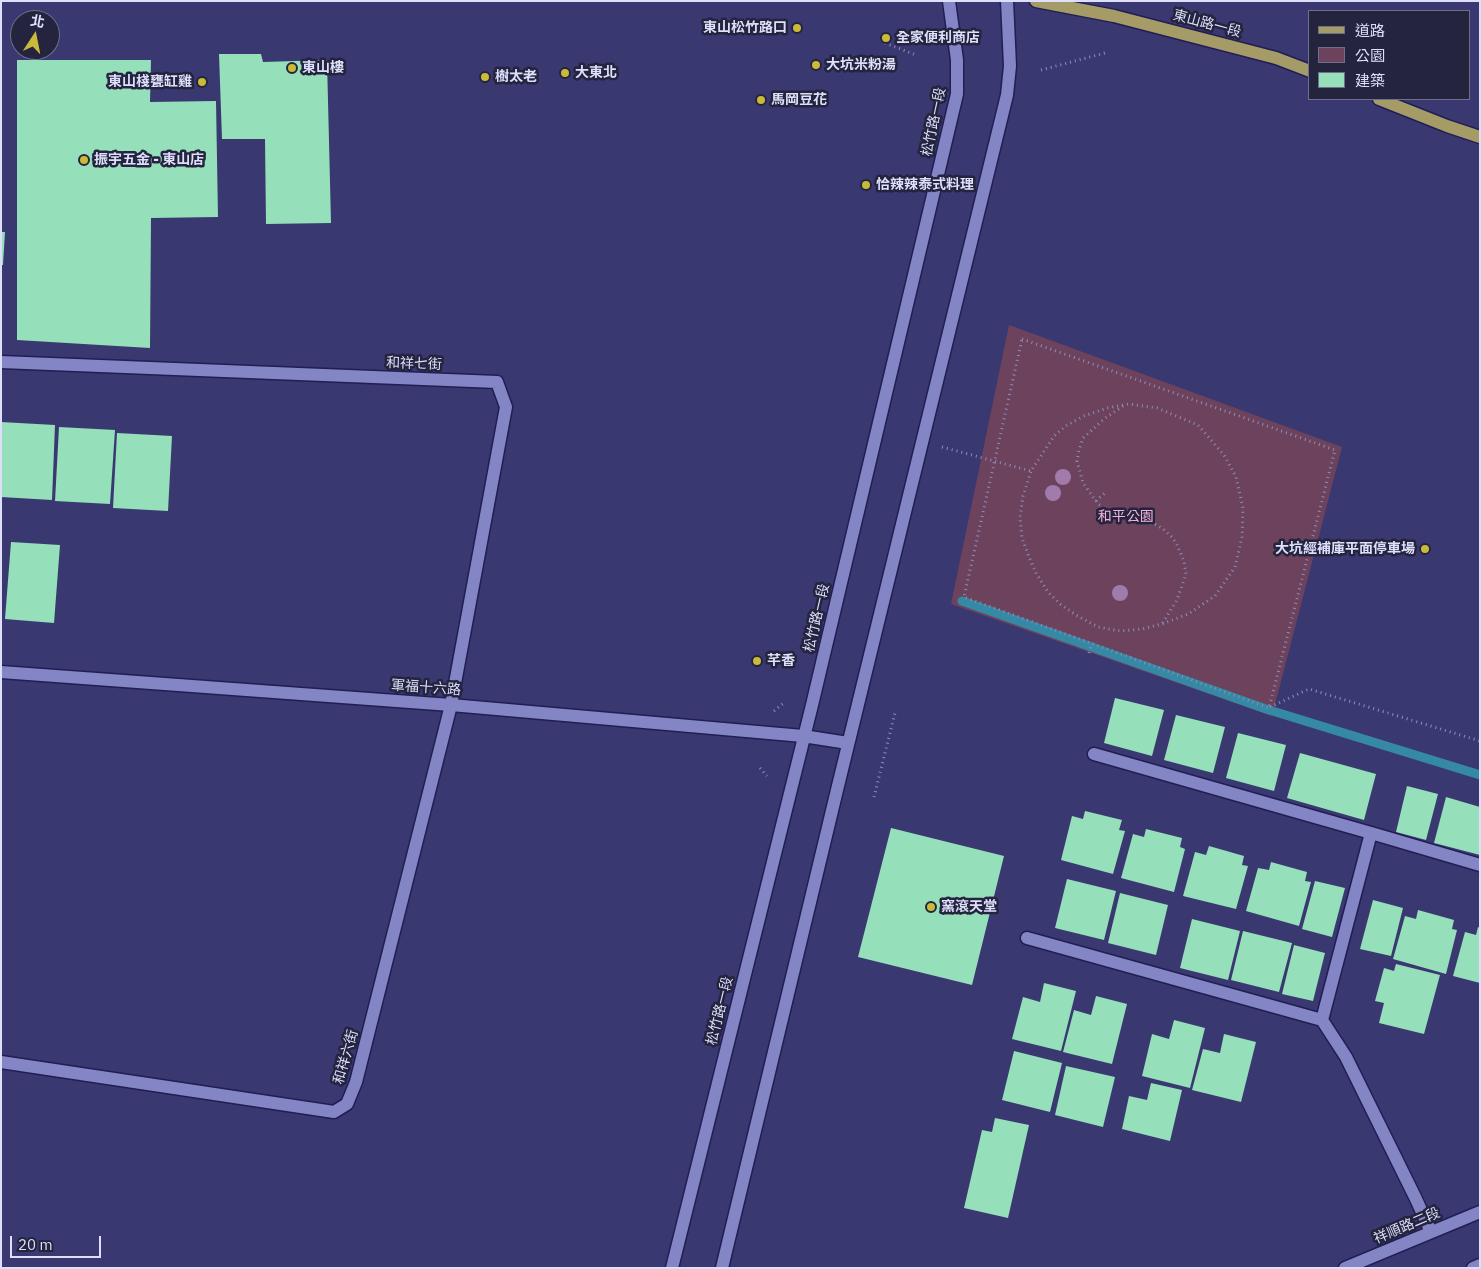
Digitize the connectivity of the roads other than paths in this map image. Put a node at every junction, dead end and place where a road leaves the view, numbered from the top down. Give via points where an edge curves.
1 (949, 1) edge
2 (1007, 1) edge
3 (1036, 1) edge
4 (1308, 70) edge
5 (1382, 100) edge
6 (1480, 137) edge
7 (1, 362) edge
8 (1, 672) edge
9 (451, 705) junction
10 (803, 736) junction
11 (848, 743) junction
12 (1094, 754) dead end
13 (1371, 833) junction
14 (1480, 865) edge
15 (1027, 938) dead end
16 (1322, 1020) junction
17 (1, 1062) edge
18 (1480, 1212) edge
19 (1431, 1232) junction
20 (1480, 1265) edge
21 (672, 1268) edge
22 (722, 1268) edge
23 (1345, 1268) edge
24 (1473, 1268) edge

1 - 10 street, 松竹路一段 via 957,60 957,94
2 - 11 street via 1010,66 1007,95
3 - 4 main road, 東山路一段 via 1114,16 1276,58
5 - 6 main road
7 - 9 street, 和祥七街 via 496,382 506,406
8 - 9 street, 軍福十六路
9 - 10 street, 軍福十六路
9 - 17 street, 和祥六街 via 356,1082 347,1104 334,1112
10 - 11 street, 軍福十六路
10 - 21 street, 松竹路一段
11 - 22 street
12 - 13 street
13 - 14 street
13 - 16 street
15 - 16 street
16 - 19 street via 1346,1057
18 - 19 street, 祥順路二段
19 - 23 street, 祥順路二段
20 - 24 street

